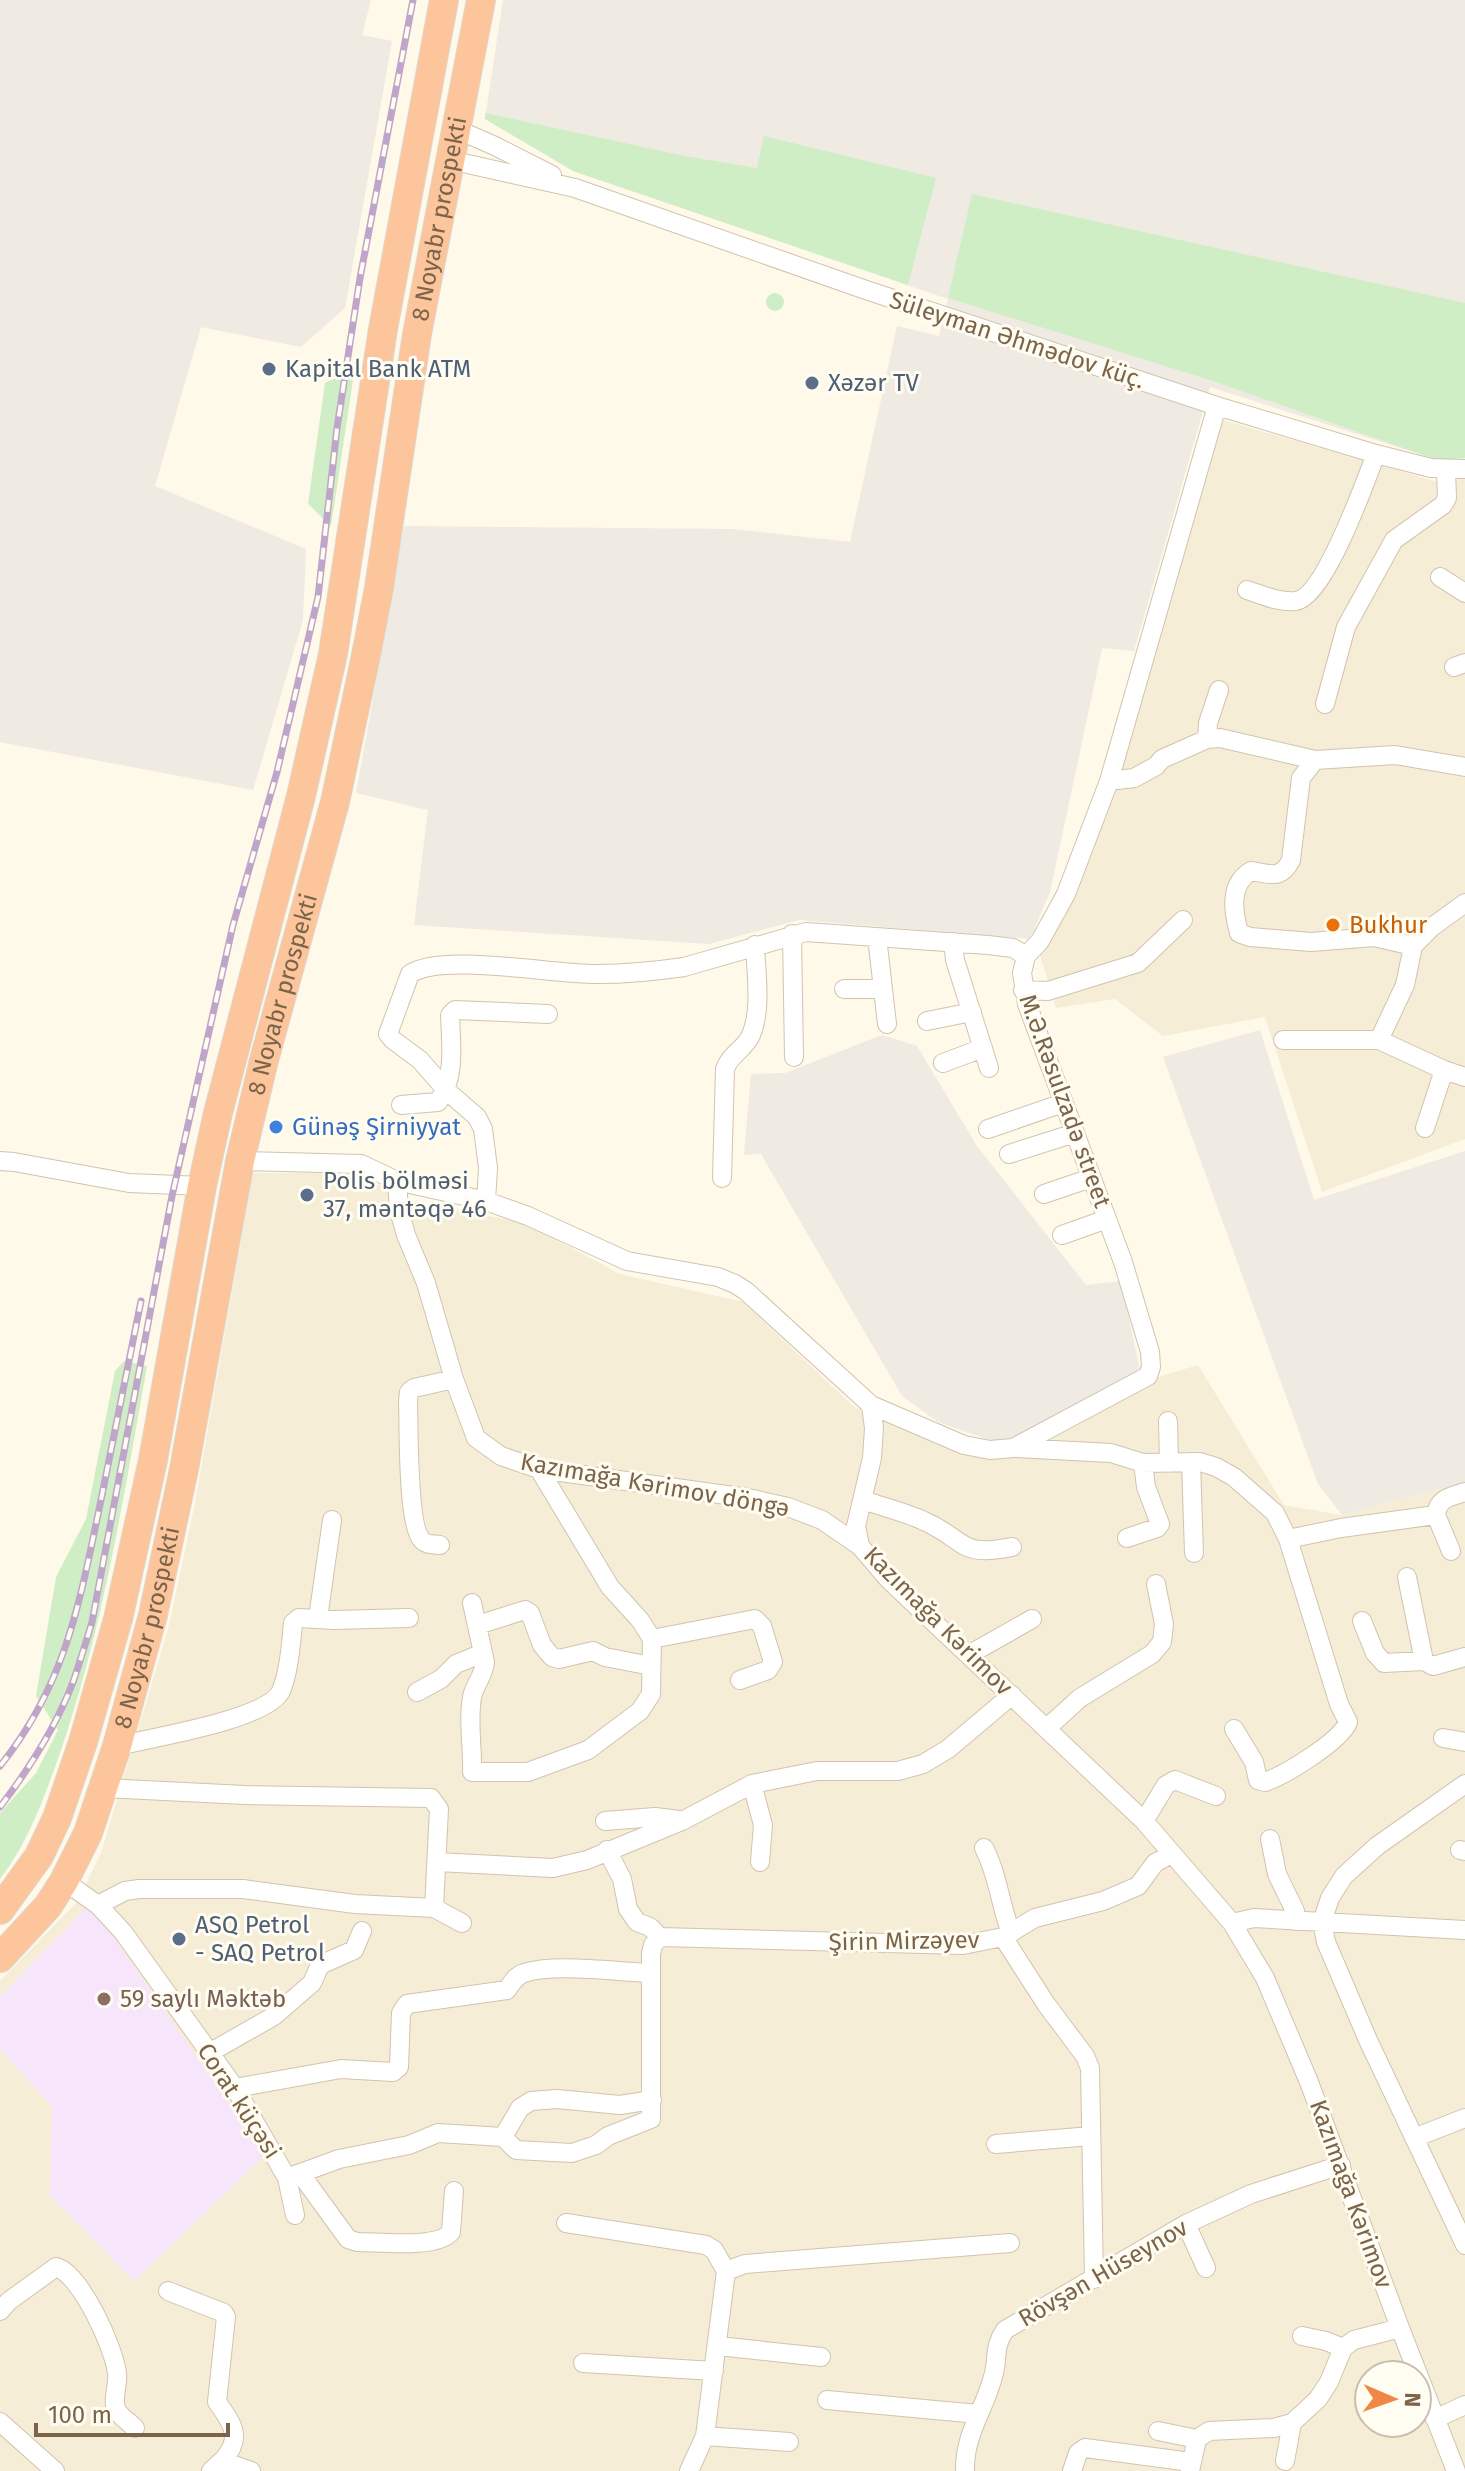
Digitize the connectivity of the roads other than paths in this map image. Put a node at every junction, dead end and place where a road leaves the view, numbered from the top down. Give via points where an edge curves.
1 (444, 0) edge
2 (481, 0) edge
3 (421, 120) junction
4 (456, 129) junction
5 (415, 153) junction
6 (450, 160) junction
7 (575, 188) junction
8 (1217, 406) junction
9 (1376, 454) junction
10 (1456, 470) edge
11 (1440, 577) dead end
12 (1247, 590) dead end
13 (1465, 593) edge
14 (1219, 690) dead end
15 (1325, 704) dead end
16 (1207, 739) junction
17 (1315, 760) junction
18 (1465, 767) edge
19 (1109, 781) junction
20 (1465, 903) edge
21 (1183, 920) dead end
22 (792, 934) junction
23 (877, 937) junction
24 (953, 942) junction
25 (755, 945) junction
26 (1413, 946) junction
27 (1026, 956) junction
28 (844, 989) dead end
29 (883, 989) junction
30 (1023, 990) junction
31 (972, 1012) junction
32 (548, 1014) dead end
33 (927, 1021) dead end
34 (887, 1024) dead end
35 (1283, 1040) dead end
36 (1379, 1040) junction
37 (983, 1048) junction
38 (794, 1057) dead end
39 (943, 1063) dead end
40 (989, 1068) dead end
41 (1444, 1070) junction
42 (1465, 1077) edge
43 (447, 1091) junction
44 (1063, 1103) junction
45 (401, 1105) dead end
46 (1425, 1128) dead end
47 (988, 1129) dead end
48 (1075, 1133) junction
49 (1009, 1154) dead end
50 (0, 1161) edge
51 (240, 1161) junction
52 (722, 1178) dead end
53 (1091, 1178) junction
54 (397, 1181) junction
55 (202, 1186) junction
56 (1044, 1194) dead end
57 (486, 1201) junction
58 (1107, 1219) junction
59 (1062, 1235) dead end
60 (454, 1379) junction
61 (871, 1405) junction
62 (1168, 1421) dead end
63 (1013, 1448) junction
64 (1191, 1462) junction
65 (1143, 1463) junction
66 (1169, 1463) junction
67 (539, 1469) junction
68 (1465, 1492) edge
69 (863, 1500) junction
70 (1436, 1515) junction
71 (332, 1520) dead end
72 (1127, 1538) dead end
73 (1288, 1539) junction
74 (440, 1545) dead end
75 (860, 1546) junction
76 (1012, 1547) dead end
77 (1451, 1551) dead end
78 (1194, 1553) dead end
79 (1407, 1577) dead end
80 (1156, 1584) dead end
81 (472, 1603) dead end
82 (318, 1618) junction
83 (409, 1618) dead end
84 (1032, 1619) dead end
85 (1362, 1621) dead end
86 (478, 1625) junction
87 (652, 1639) junction
88 (483, 1653) junction
89 (970, 1654) junction
90 (1465, 1657) edge
91 (1424, 1661) junction
92 (651, 1666) junction
93 (740, 1680) dead end
94 (417, 1692) dead end
95 (1012, 1695) junction
96 (1047, 1728) junction
97 (1234, 1729) dead end
98 (1443, 1738) dead end
99 (1465, 1742) edge
100 (117, 1746) junction
101 (752, 1784) junction
102 (1465, 1784) edge
103 (104, 1788) junction
104 (1216, 1796) dead end
105 (605, 1821) dead end
106 (682, 1821) junction
107 (1144, 1821) junction
108 (1270, 1839) dead end
109 (984, 1848) dead end
110 (607, 1850) junction
111 (1171, 1854) junction
112 (437, 1862) junction
113 (760, 1862) dead end
114 (64, 1881) junction
115 (98, 1905) junction
116 (434, 1908) junction
117 (0, 1910) edge
118 (1296, 1921) junction
119 (1322, 1922) junction
120 (462, 1923) dead end
121 (1232, 1923) junction
122 (1465, 1930) edge
123 (362, 1931) dead end
124 (1007, 1935) junction
125 (660, 1937) junction
126 (0, 1958) edge
127 (650, 1973) junction
128 (209, 2053) junction
129 (235, 2088) junction
130 (652, 2100) junction
131 (1465, 2118) edge
132 (1091, 2136) junction
133 (503, 2137) junction
134 (1414, 2138) junction
135 (996, 2144) dead end
136 (1341, 2165) junction
137 (293, 2175) junction
138 (454, 2191) dead end
139 (295, 2215) dead end
140 (566, 2223) dead end
141 (1186, 2224) junction
142 (1010, 2243) dead end
143 (1465, 2245) edge
144 (1206, 2268) dead end
145 (726, 2271) junction
146 (1094, 2279) junction
147 (168, 2291) dead end
148 (0, 2311) edge
149 (1400, 2328) junction
150 (1302, 2336) dead end
151 (718, 2346) junction
152 (1343, 2348) junction
153 (821, 2357) dead end
154 (583, 2363) dead end
155 (714, 2371) junction
156 (827, 2400) dead end
157 (1465, 2405) edge
158 (978, 2414) junction
159 (1435, 2419) junction
160 (0, 2422) edge
161 (1292, 2423) junction
162 (135, 2428) dead end
163 (1158, 2431) dead end
164 (705, 2436) junction
165 (1197, 2439) junction
166 (789, 2442) dead end
167 (1285, 2461) dead end
168 (217, 2466) edge
169 (1191, 2467) edge
170 (55, 2471) edge
171 (251, 2471) edge
172 (689, 2471) edge
173 (965, 2471) edge
174 (1072, 2471) edge
175 (1456, 2471) edge

1 - 3 highway, 8 Noyabr prospekti
2 - 4 highway, 8 Noyabr prospekti
3 - 4 highway
3 - 5 highway, 8 Noyabr prospekti
4 - 6 highway, 8 Noyabr prospekti
4 - 7 street
5 - 6 highway
5 - 55 highway, 8 Noyabr prospekti via 333,654
6 - 7 street
6 - 51 highway, 8 Noyabr prospekti via 365,660 335,802
7 - 8 street, Süleyman Əhmədov küç.
8 - 9 street, Süleyman Əhmədov küç.
8 - 19 street
9 - 10 street, Süleyman Əhmədov küç.
9 - 12 street via 1335,553 1310,591 1295,601
10 - 15 street via 1443,505 1394,540 1346,627
11 - 13 street
14 - 16 street
16 - 17 street
16 - 19 street via 1134,778
17 - 18 street via 1395,755
17 - 26 street via 1301,778 1286,871 1251,871 1235,889 1239,933 1311,942 1374,937
19 - 27 street via 1066,894
20 - 26 street
21 - 30 street via 1138,963 1048,991
22 - 23 street
22 - 25 street
22 - 38 street
23 - 24 street
23 - 29 street
24 - 27 street via 1013,948
24 - 31 street
25 - 43 street via 684,967 597,974 453,964 418,968 410,974 388,1034
25 - 52 street via 753,1032 725,1069
26 - 36 street via 1405,985
27 - 30 street, M.Ə.Rəsulzadə street
28 - 29 street
29 - 34 street
30 - 44 street, M.Ə.Rəsulzadə street
31 - 33 street
31 - 37 street
32 - 43 street via 455,1010 450,1015
35 - 36 street
36 - 41 street
37 - 39 street
37 - 40 street
41 - 42 street
41 - 46 street
43 - 45 street via 438,1102
43 - 57 street via 483,1129
44 - 47 street
44 - 48 street, M.Ə.Rəsulzadə street
48 - 49 street
48 - 53 street, M.Ə.Rəsulzadə street
50 - 55 street via 129,1183
51 - 54 street via 361,1164
51 - 100 highway, 8 Noyabr prospekti via 181,1484
53 - 56 street
53 - 58 street, M.Ə.Rəsulzadə street
54 - 57 street
54 - 60 street, Kazımağa Kərimov döngə via 406,1235
55 - 117 highway, 8 Noyabr prospekti via 153,1460 118,1619 57,1818 39,1856
57 - 61 street via 627,1261 735,1284
58 - 59 street
58 - 63 street, M.Ə.Rəsulzadə street via 1150,1352 1148,1376
60 - 67 street, Kazımağa Kərimov döngə via 476,1438 501,1456
60 - 74 street via 409,1392 414,1518 420,1539
61 - 63 street, M.Ə.Rəsulzadə street via 964,1445
61 - 69 street, Kazımağa Kərimov via 872,1458
62 - 66 street
63 - 65 street via 1111,1453
64 - 66 street
64 - 73 street via 1234,1477 1275,1513
64 - 78 street
65 - 66 street
65 - 72 street via 1160,1524
67 - 75 street, Kazımağa Kərimov döngə via 788,1507 822,1520
67 - 87 street via 610,1587
68 - 70 street via 1442,1500
69 - 75 street, Kazımağa Kərimov via 856,1526
69 - 76 street via 926,1521 971,1550
70 - 73 street
70 - 77 street
71 - 82 street
73 - 97 street via 1348,1722 1345,1731 1265,1782 1258,1780 1254,1762
75 - 89 street, Kazımağa Kərimov
79 - 91 street
80 - 96 street via 1162,1642 1152,1654 1080,1698
81 - 86 street
82 - 83 street
82 - 100 street via 293,1623 280,1693 270,1704 245,1716
84 - 89 street
85 - 91 street via 1384,1663
86 - 88 street
86 - 92 street via 525,1610 552,1657 593,1651
87 - 92 street
87 - 93 street via 755,1619 773,1662 768,1670
88 - 92 street via 484,1671 471,1711 472,1772 528,1772 588,1750 640,1711 651,1694
88 - 94 street via 456,1664
89 - 95 street, Kazımağa Kərimov
90 - 91 street via 1433,1666
95 - 96 street, Kazımağa Kərimov
95 - 101 street via 923,1764 898,1771 817,1771
96 - 107 street, Kazımağa Kərimov
98 - 99 street
100 - 103 highway, 8 Noyabr prospekti
101 - 106 street
101 - 113 street via 763,1825
102 - 119 street via 1344,1876
103 - 112 street via 431,1798 439,1809
103 - 114 highway, 8 Noyabr prospekti
104 - 107 street via 1175,1780 1166,1785
105 - 106 street
106 - 110 street
107 - 111 street, Kazımağa Kərimov
108 - 118 street
109 - 124 street via 994,1867
110 - 112 street via 553,1868
110 - 125 street via 622,1879 628,1909
111 - 121 street, Kazımağa Kərimov
111 - 124 street, Şirin Mirzəyev via 1155,1863 1138,1886 1035,1918
112 - 116 street
114 - 115 street, Corat küçəsi
114 - 126 highway, 8 Noyabr prospekti
115 - 116 street via 139,1889 228,1889
115 - 128 street, Corat küçəsi
116 - 120 street
118 - 119 street
118 - 121 street via 1254,1918
119 - 122 street
119 - 134 street via 1326,1942
121 - 136 street, Kazımağa Kərimov via 1265,1978
123 - 128 street via 354,1950 320,1965 312,1983 274,2016
124 - 125 street, Şirin Mirzəyev via 963,1945
124 - 132 street via 1046,2004 1085,2056 1090,2068
125 - 127 street via 653,1945
127 - 129 street via 539,1971 514,1978 507,1990 407,2004 401,2013 399,2067 393,2072 341,2069
127 - 130 street
128 - 129 street, Corat küçəsi
129 - 137 street, Corat küçəsi
130 - 133 street via 620,2105 531,2101 520,2108
130 - 133 street, Corat küçəsi via 651,2119 572,2153 516,2150
131 - 134 street
132 - 135 street
132 - 146 street
133 - 137 street, Corat küçəsi via 438,2133
134 - 143 street
136 - 141 street, Rövşən Hüseynov via 1251,2194
136 - 149 street, Kazımağa Kərimov
137 - 138 street via 348,2239 357,2242 430,2242 448,2236
137 - 139 street, Corat küçəsi
140 - 145 street via 706,2245
141 - 144 street
141 - 146 street, Rövşən Hüseynov
142 - 145 street via 745,2264
145 - 151 street
146 - 158 street, Rövşən Hüseynov via 1005,2330 997,2341 994,2373
147 - 168 street via 226,2317 217,2402 234,2430 233,2443
148 - 162 street via 56,2267 66,2269 112,2349 117,2411
149 - 152 street
149 - 159 street, Kazımağa Kərimov
150 - 152 street
151 - 153 street
151 - 155 street
152 - 161 street via 1318,2399
154 - 155 street
155 - 164 street
156 - 158 street
157 - 159 street
158 - 173 street, Rövşən Hüseynov via 964,2451
159 - 175 street, Kazımağa Kərimov
160 - 170 street
161 - 165 street via 1209,2431
161 - 167 street
163 - 165 street
164 - 166 street
164 - 172 street
165 - 169 street
168 - 171 street
169 - 174 street via 1085,2448

